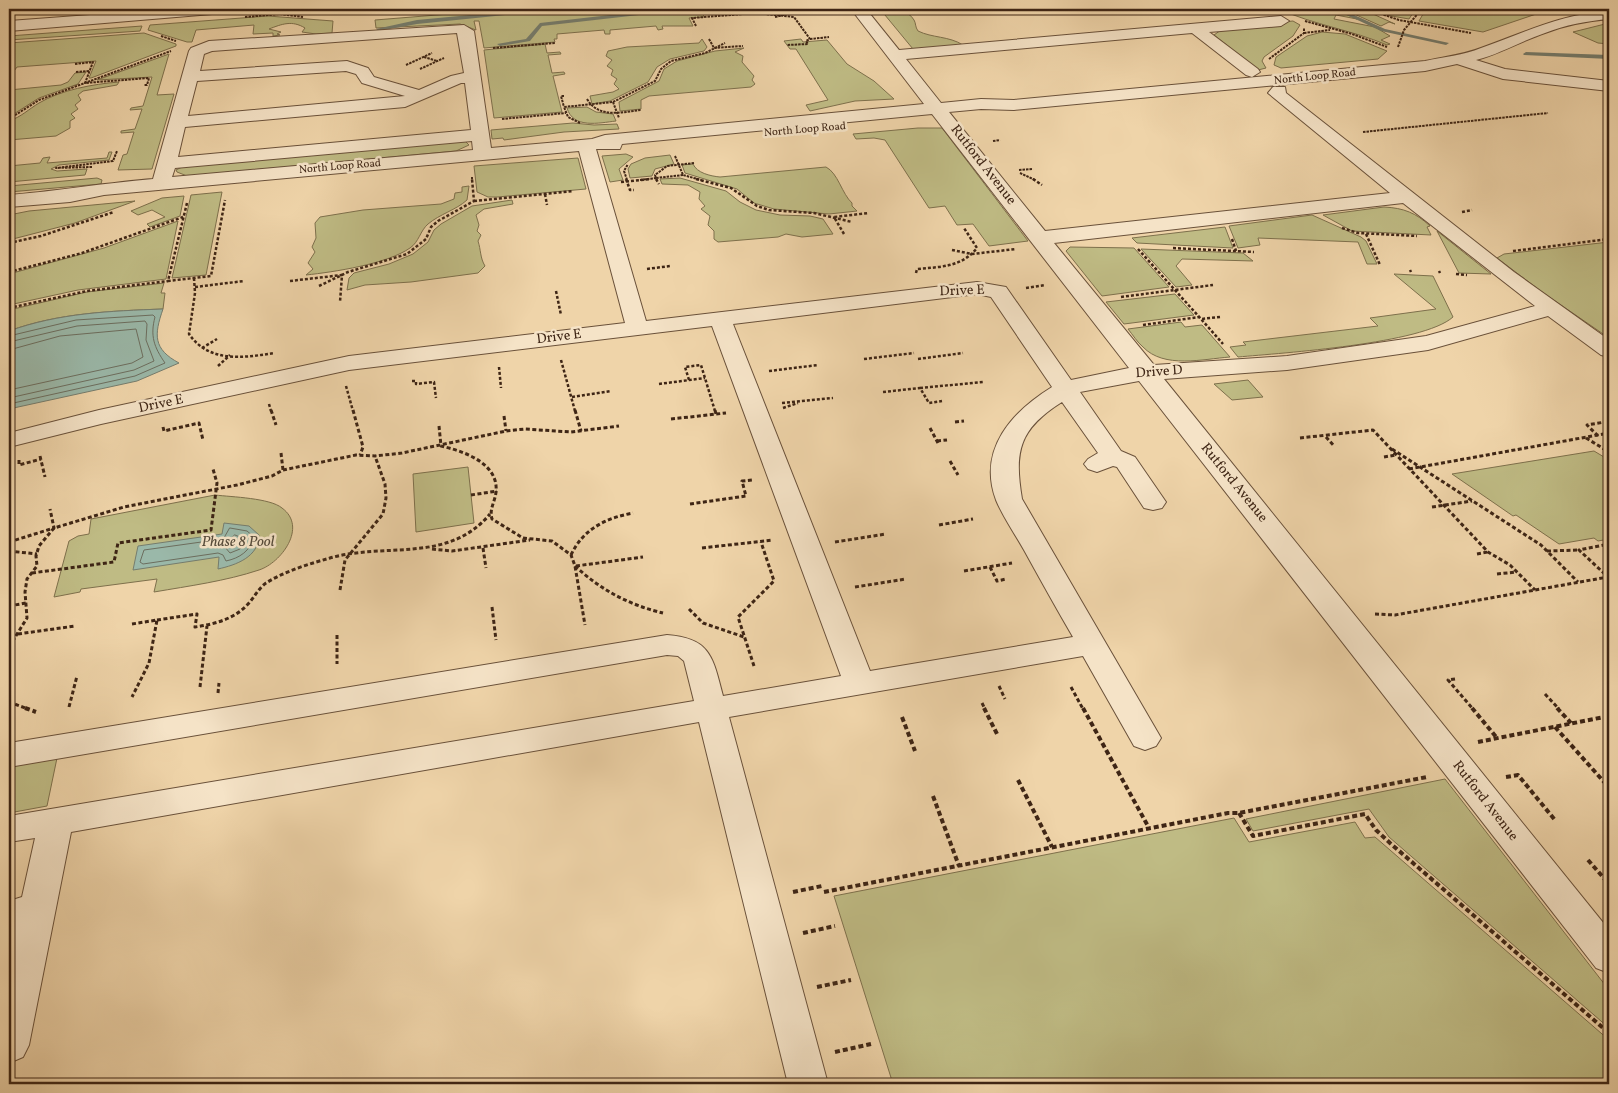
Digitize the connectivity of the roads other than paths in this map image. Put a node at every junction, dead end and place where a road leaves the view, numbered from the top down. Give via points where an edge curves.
1 (224, 9) edge
2 (327, 9) edge
3 (363, 9) edge
4 (367, 9) edge
5 (858, 9) edge
6 (1609, 14) edge
7 (1281, 21) dead end
8 (9, 26) edge
9 (1196, 29) junction
10 (364, 34) junction
11 (894, 55) junction
12 (1461, 60) junction
13 (1252, 72) dead end
14 (190, 77) junction
15 (472, 78) junction
16 (1609, 86) edge
17 (1183, 90) junction
18 (1279, 91) dead end
19 (420, 95) junction
20 (1201, 105) dead end
21 (941, 112) junction
22 (178, 122) junction
23 (480, 135) junction
24 (590, 144) junction
25 (483, 154) junction
26 (168, 163) junction
27 (162, 184) junction
28 (85, 191) junction
29 (9, 195) edge
30 (1407, 197) junction
31 (9, 202) edge
32 (1040, 238) junction
33 (1550, 309) junction
34 (720, 318) junction
35 (637, 328) junction
36 (1606, 345) edge
37 (1147, 373) junction
38 (1066, 389) junction
39 (9, 440) edge
40 (1153, 502) dead end
41 (1091, 644) junction
42 (859, 683) junction
43 (712, 708) junction
44 (1145, 738) dead end
45 (9, 754) edge
46 (56, 820) junction
47 (9, 829) edge
48 (23, 911) edge
49 (1609, 957) edge
50 (9, 1045) edge
51 (808, 1084) edge

1 - 8 street
2 - 3 street
3 - 4 street
3 - 10 street
5 - 11 street, Rutford Avenue
6 - 12 street, North Loop Road via 1540,29
7 - 9 street
9 - 11 street
9 - 13 street
10 - 14 street via 266,38 200,49
10 - 15 street via 459,28 466,32
11 - 21 street, Rutford Avenue
12 - 16 street via 1504,74
12 - 17 street, North Loop Road
14 - 19 street via 347,66 362,71 368,80
14 - 22 street
15 - 19 street via 457,79
15 - 23 street
17 - 20 street
17 - 21 street, North Loop Road via 1014,105 989,112
18 - 30 street via 1276,93
19 - 22 street via 405,102
21 - 24 street, North Loop Road via 605,140
21 - 32 street, Rutford Avenue
22 - 26 street
23 - 25 street
23 - 26 street
24 - 25 street, North Loop Road
24 - 35 street
25 - 27 street, North Loop Road
26 - 27 street
27 - 28 street, North Loop Road
28 - 29 street, North Loop Road via 74,189
28 - 31 street, North Loop Road via 70,196
30 - 32 street
30 - 33 street
32 - 37 street, Rutford Avenue
33 - 36 street
33 - 37 street, Drive D via 1428,343 1287,364
34 - 35 street, Drive E
34 - 38 street, Drive E via 962,288 989,290 998,292 1002,297
34 - 42 street
35 - 39 street, Drive E via 559,328 340,365
37 - 38 street, Drive D via 1106,377
37 - 49 street, Rutford Avenue
38 - 40 street, Drive E via 1105,460 1126,462
38 - 41 street, Drive D via 1045,402 1015,432 1009,443 1004,469 1009,499
41 - 42 street
41 - 44 street, Drive D
42 - 43 street
43 - 45 street via 694,651 684,646 667,646
43 - 46 street
43 - 51 street
46 - 47 street
46 - 48 street
48 - 50 street

